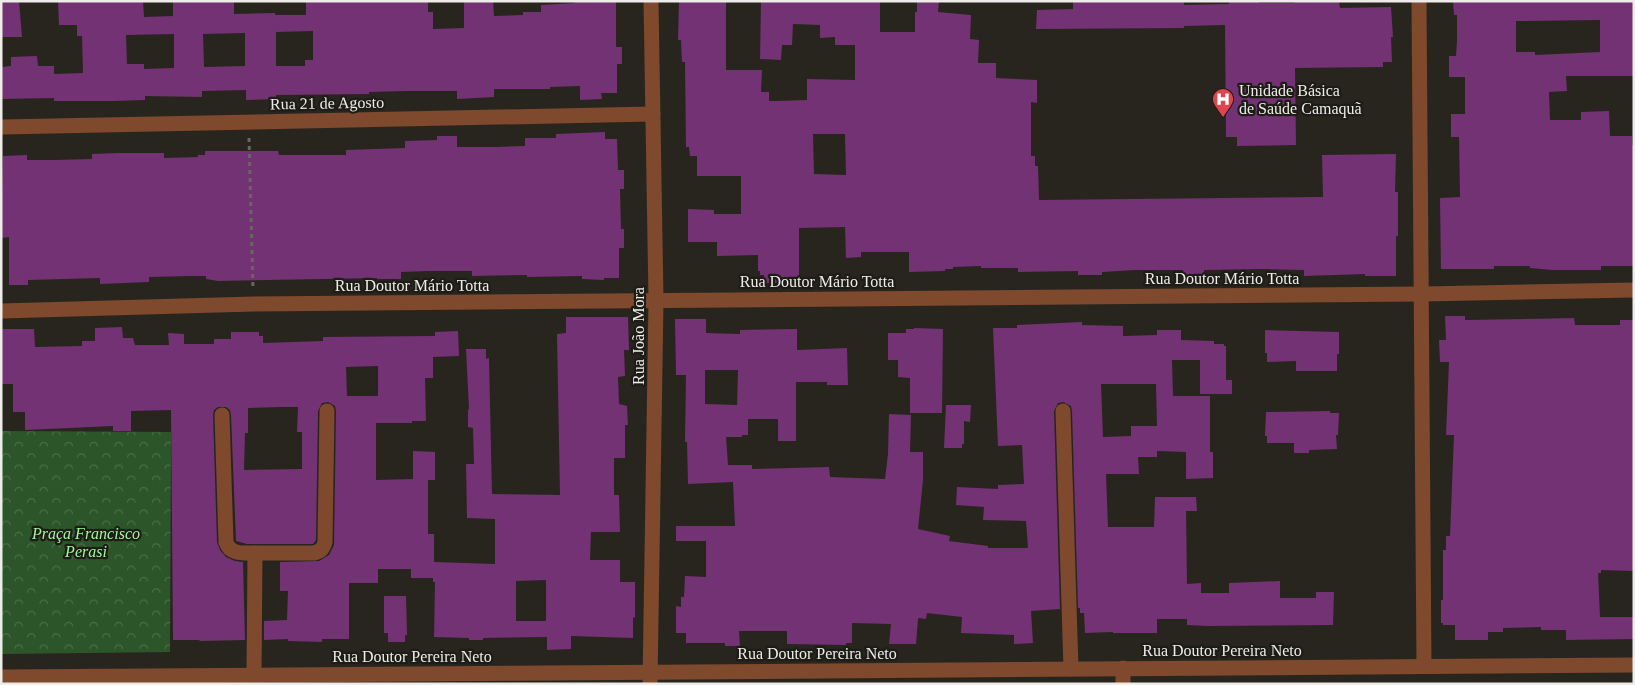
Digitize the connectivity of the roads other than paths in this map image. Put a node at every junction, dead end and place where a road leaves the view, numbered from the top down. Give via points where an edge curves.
1 (651, 1) edge
2 (1419, 1) edge
3 (653, 114) junction
4 (1, 126) edge
5 (1634, 290) edge
6 (1422, 294) junction
7 (656, 300) junction
8 (1, 311) edge
9 (327, 411) dead end
10 (1063, 411) dead end
11 (222, 415) dead end
12 (255, 554) junction
13 (1634, 665) edge
14 (1424, 666) junction
15 (1124, 668) junction
16 (1071, 669) junction
17 (254, 674) junction
18 (1, 677) edge
19 (698, 677) edge
20 (391, 678) edge
21 (651, 678) edge
22 (1123, 684) edge

1 - 3 street, Rua João Mora
2 - 6 street
3 - 4 street, Rua 21 de Agosto
3 - 7 street, Rua João Mora
5 - 6 street, Rua Doutor Mário Totta
6 - 7 street, Rua Doutor Mário Totta
6 - 14 street
7 - 8 street, Rua Doutor Mário Totta via 254,304
7 - 21 street, Rua João Mora
9 - 12 street via 324,547 314,553
10 - 16 street
11 - 12 street via 226,542 232,551
12 - 17 street
13 - 14 street, Rua Doutor Pereira Neto
14 - 15 street, Rua Doutor Pereira Neto
15 - 16 street, Rua Doutor Pereira Neto
15 - 22 street
16 - 19 street, Rua Doutor Pereira Neto
17 - 18 street, Rua Doutor Pereira Neto
17 - 20 street, Rua Doutor Pereira Neto
19 - 21 street, Rua Doutor Pereira Neto
20 - 21 street, Rua Doutor Pereira Neto

